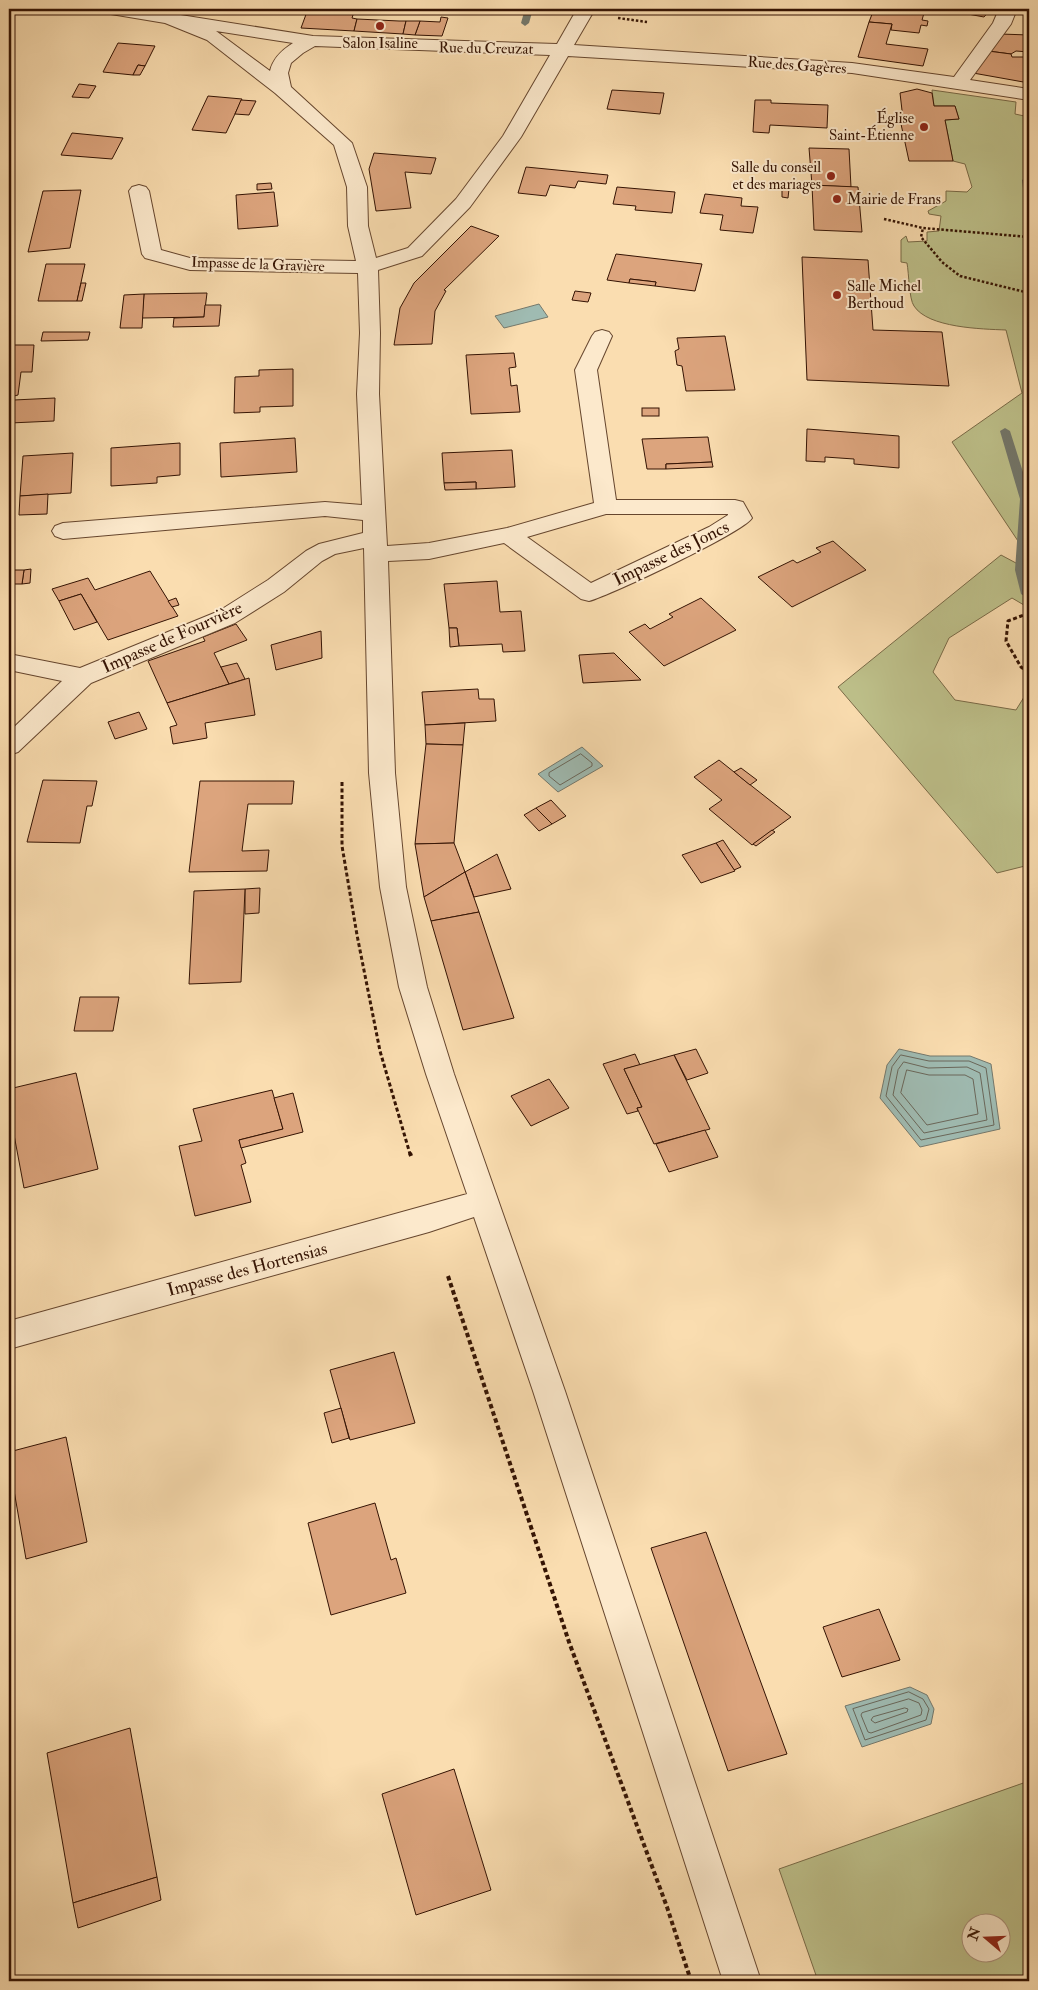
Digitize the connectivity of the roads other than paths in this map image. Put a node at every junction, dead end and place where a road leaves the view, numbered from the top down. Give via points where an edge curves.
1 (110, 9) edge
2 (586, 9) edge
3 (1008, 9) edge
4 (171, 19) junction
5 (313, 41) junction
6 (563, 50) junction
7 (958, 84) junction
8 (282, 89) junction
9 (1029, 94) edge
10 (139, 191) dead end
11 (368, 267) junction
12 (602, 336) dead end
13 (606, 507) junction
14 (374, 513) junction
15 (64, 531) dead end
16 (508, 535) junction
17 (376, 546) junction
18 (9, 662) edge
19 (82, 677) junction
20 (9, 746) edge
21 (485, 1201) junction
22 (9, 1335) edge
23 (742, 1981) edge

1 - 4 street, Rue du Creuzat
2 - 6 street
3 - 7 street via 1002,24
4 - 5 street, Rue du Creuzat
4 - 8 street via 213,36
5 - 6 street, Rue du Creuzat
5 - 8 street via 283,59 279,73
6 - 7 street, Rue des Gagères via 852,68
6 - 11 street via 512,137 463,203 415,252
7 - 9 street, Rue des Gagères
8 - 11 street via 344,143 357,187 358,226
10 - 11 street, Impasse de la Gravière via 152,254 190,264
11 - 14 street via 368,394
12 - 13 street via 586,370
13 - 16 street, Impasse des Joncs
13 - 16 street, Impasse des Joncs via 735,506 742,518 589,593
14 - 15 street via 325,509
14 - 17 street
16 - 17 street, Impasse des Joncs via 429,550
17 - 19 street, Impasse de Fourvière via 344,544 327,549 227,617
17 - 21 street via 382,773 393,887 413,987
18 - 19 street
19 - 20 street, Impasse de Fourvière
21 - 22 street, Impasse des Hortensias
21 - 23 street

